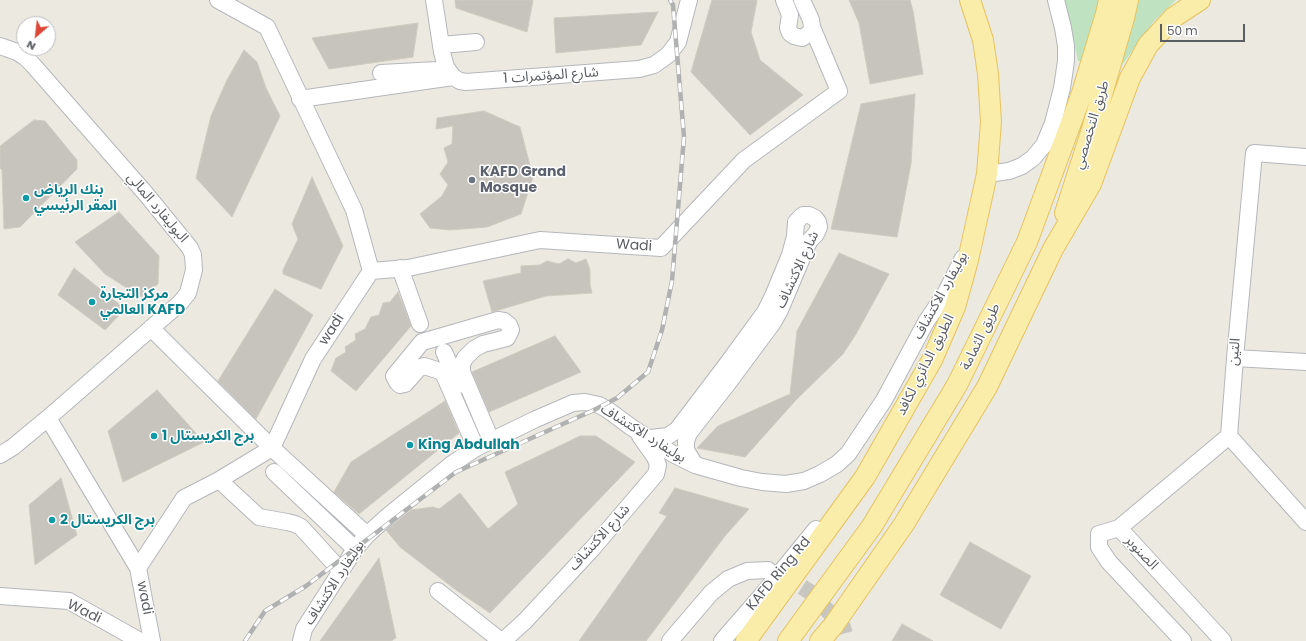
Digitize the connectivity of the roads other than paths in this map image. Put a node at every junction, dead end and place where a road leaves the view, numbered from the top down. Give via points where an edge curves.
1 (434, 0) edge
2 (689, 0) edge
3 (784, 0) edge
4 (802, 0) edge
5 (970, 0) edge
6 (1056, 0) edge
7 (1109, 0) edge
8 (1128, 0) edge
9 (1200, 0) edge
10 (221, 1) edge
11 (812, 27) junction
12 (476, 42) dead end
13 (440, 45) junction
14 (0, 46) edge
15 (381, 73) dead end
16 (450, 74) junction
17 (300, 99) junction
18 (1306, 157) edge
19 (987, 174) junction
20 (973, 236) junction
21 (1053, 249) junction
22 (400, 268) junction
23 (371, 271) junction
24 (420, 324) dead end
25 (151, 328) junction
26 (472, 328) junction
27 (474, 349) junction
28 (444, 352) dead end
29 (412, 354) junction
30 (1234, 358) junction
31 (1306, 362) edge
32 (419, 368) junction
33 (48, 418) junction
34 (631, 427) junction
35 (1229, 436) junction
36 (650, 438) junction
37 (483, 444) junction
38 (272, 448) junction
39 (0, 455) edge
40 (695, 465) junction
41 (274, 472) dead end
42 (220, 480) junction
43 (840, 513) junction
44 (1306, 522) edge
45 (1119, 528) junction
46 (367, 535) junction
47 (356, 549) junction
48 (138, 568) junction
49 (768, 570) tunnel mouth
50 (342, 571) junction
51 (438, 590) dead end
52 (0, 596) edge
53 (828, 633) edge
54 (140, 641) edge
55 (152, 641) edge
56 (301, 641) edge
57 (502, 641) edge
58 (670, 641) edge
59 (722, 641) edge
60 (746, 641) edge
61 (788, 641) edge
62 (820, 641) edge
63 (1182, 641) edge
64 (1223, 641) edge

1 - 13 street
2 - 16 street, شارع المؤتمرات 1 via 678,42 668,55 654,65 639,69 476,82 460,81
3 - 11 street via 790,15 790,33 802,38 810,33
4 - 11 street
5 - 19 main road, الطريق الدائري لكافد via 983,40 988,74 991,122
6 - 19 street via 1066,46 1066,61 1053,124 1044,145 1033,158 1009,171
7 - 61 main road, طريق الثمامة via 1082,93 1027,242 957,385 872,526
8 - 21 main road, طريق التخصصي via 1092,129
9 - 21 main road via 1174,17 1148,45 1130,78 1091,184
10 - 17 street via 267,27
11 - 22 street, Wadi via 840,91 744,160 661,248 540,240
12 - 13 street
13 - 16 street via 443,60
14 - 25 street, البوليفارد المالي via 18,52 33,65 190,248 194,270 188,293
15 - 16 street
16 - 17 street
17 - 23 street via 354,210
18 - 30 street, التين via 1254,153
19 - 20 main road, الطريق الدائري لكافد
20 - 40 street, بوليفارد الاكتشاف via 945,294 926,322 884,400 848,454 837,464 804,481 786,484 741,478
20 - 43 main road, الطريق الدائري لكافد via 955,308 932,360 866,477
21 - 53 main road, طريق الثمامة via 987,388 904,524
22 - 23 street, Wadi
22 - 24 street
23 - 38 street, wadi via 313,359
25 - 33 street, البوليفارد المالي
25 - 38 street
26 - 27 street via 480,334
26 - 27 street via 498,320 504,321 511,330 507,338
26 - 29 street via 422,342
27 - 37 street via 465,358 462,372
28 - 37 street
29 - 32 street via 412,362
29 - 32 street via 394,376 397,382 400,385 405,384
30 - 31 street
30 - 35 street, التين
32 - 37 street via 432,368 444,375
33 - 39 street, البوليفارد المالي
33 - 48 street
34 - 36 street, بوليفارد الاكتشاف
34 - 37 street, بوليفارد الاكتشاف via 599,405 573,403
34 - 57 street, شارع الاكتشاف via 648,445 655,457 658,465 656,474 592,549 525,621
35 - 44 street
35 - 45 street
36 - 40 street, بوليفارد الاكتشاف
36 - 40 street, شارع الاكتشاف via 668,436 677,430 727,364 765,312 773,296 790,255 796,222 804,215 815,218 819,227 807,246 772,324 689,433 686,450
37 - 46 street, بوليفارد الاكتشاف via 452,464
38 - 42 street, wadi
38 - 46 street
41 - 47 street
42 - 48 street, wadi via 184,498
42 - 50 street via 259,517 301,527
43 - 59 street, KAFD Ring Rd via 823,521
43 - 60 main road, الطريق الدائري لكافد
45 - 63 street, الصنوبر via 1099,534 1099,547 1109,562
45 - 64 street, الصنوبر
46 - 47 street, بوليفارد الاكتشاف
47 - 50 street, بوليفارد الاكتشاف
48 - 55 street, wadi
49 - 58 street via 747,571 728,579 707,598
50 - 56 street, بوليفارد الاكتشاف via 304,629
51 - 57 street
52 - 54 street, Wadi via 69,601
53 - 62 main road, طريق الثمامة

